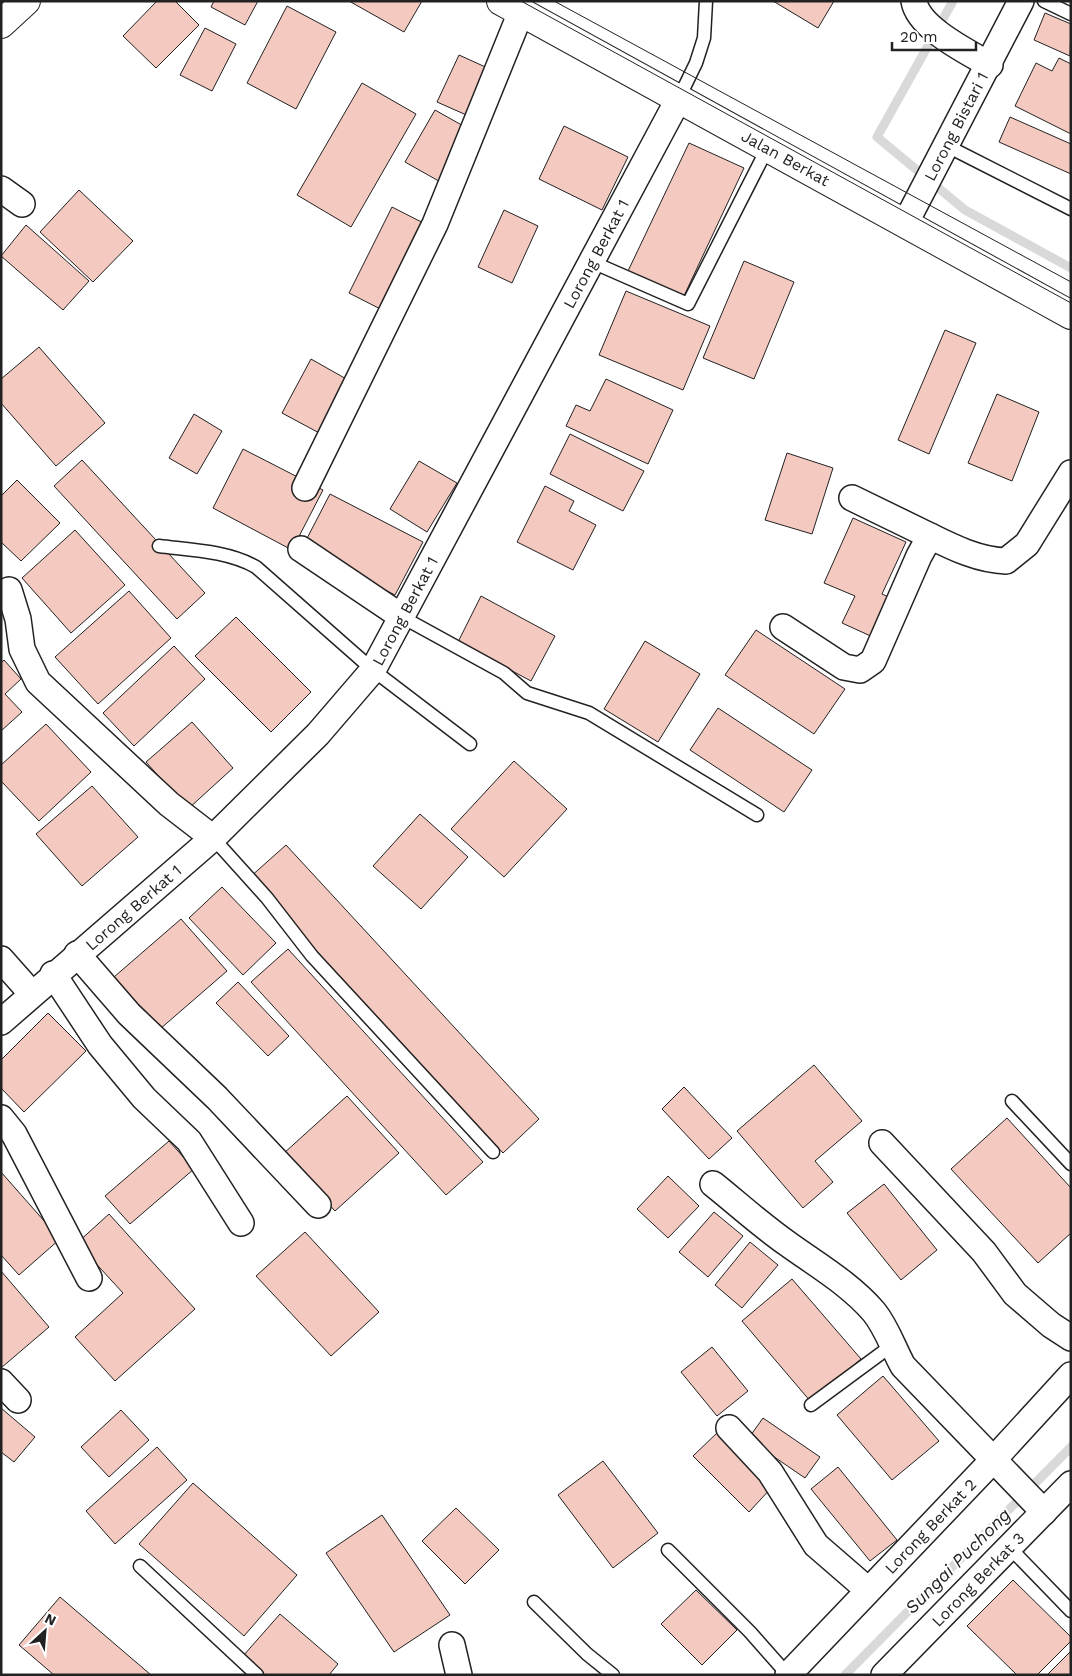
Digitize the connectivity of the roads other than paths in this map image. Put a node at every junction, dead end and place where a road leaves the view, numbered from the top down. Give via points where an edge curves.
1 (26, 1) edge
2 (706, 1) edge
3 (1021, 1) edge
4 (1044, 1) edge
5 (511, 7) edge
6 (918, 11) edge
7 (1071, 14) edge
8 (1, 24) edge
9 (990, 65) junction
10 (678, 100) junction
11 (767, 148) junction
12 (944, 152) junction
13 (1, 189) edge
14 (22, 204) dead end
15 (1071, 209) edge
16 (911, 213) junction
17 (592, 262) junction
18 (1071, 315) edge
19 (1071, 473) edge
20 (305, 488) dead end
21 (852, 498) dead end
22 (930, 536) junction
23 (159, 546) dead end
24 (301, 549) dead end
25 (9, 590) dead end
26 (402, 617) junction
27 (783, 627) dead end
28 (373, 670) junction
29 (470, 744) dead end
30 (756, 815) dead end
31 (213, 838) junction
32 (77, 954) junction
33 (1, 959) edge
34 (53, 974) junction
35 (32, 994) junction
36 (1, 1022) edge
37 (1012, 1101) dead end
38 (1, 1118) edge
39 (882, 1142) dead end
40 (493, 1152) dead end
41 (1071, 1164) edge
42 (713, 1184) dead end
43 (318, 1205) dead end
44 (241, 1223) dead end
45 (89, 1278) dead end
46 (1071, 1338) edge
47 (892, 1346) junction
48 (1071, 1375) edge
49 (812, 1405) dead end
50 (729, 1428) dead end
51 (1000, 1464) junction
52 (1071, 1484) edge
53 (1041, 1508) junction
54 (1009, 1547) junction
55 (668, 1550) dead end
56 (140, 1566) dead end
57 (868, 1590) junction
58 (534, 1602) dead end
59 (1071, 1611) edge
60 (452, 1646) dead end
61 (256, 1675) edge
62 (459, 1675) edge
63 (613, 1675) edge
64 (788, 1675) edge
65 (884, 1675) edge

1 - 8 street
2 - 10 lane via 704,38
3 - 9 street, Lorong Bistari 1
4 - 7 lane
5 - 10 street, Jalan Berkat
5 - 20 street via 435,224
6 - 9 street via 954,44
9 - 12 street, Lorong Bistari 1
10 - 11 street, Jalan Berkat
10 - 17 street, Lorong Berkat 1
11 - 16 street, Jalan Berkat
11 - 17 lane via 688,304
12 - 15 lane
12 - 16 street, Lorong Bistari 1
13 - 14 street
16 - 18 street, Jalan Berkat
17 - 26 street, Lorong Berkat 1
19 - 22 street via 1027,544 1006,561 990,560
21 - 22 street
22 - 27 street via 873,661 860,670 844,667
23 - 28 lane via 229,556 256,567
24 - 26 street
25 - 31 street via 18,619 22,649 38,682 169,804
26 - 28 street, Lorong Berkat 1
26 - 30 lane via 504,674 527,693 589,714
28 - 29 lane
28 - 31 street, Lorong Berkat 1 via 318,734
31 - 32 street, Lorong Berkat 1
31 - 40 lane via 267,898 312,956
32 - 34 street, Lorong Berkat 1
32 - 43 street via 129,1014 218,1098
33 - 35 street
34 - 35 street, Lorong Berkat 1
34 - 44 street via 100,1045 144,1098 189,1141
35 - 36 street, Lorong Berkat 1
37 - 41 lane
38 - 45 street via 14,1134
39 - 46 street via 984,1252 1015,1294
42 - 47 street via 786,1243 841,1280 874,1312 887,1331
47 - 49 lane
47 - 51 street via 903,1366
48 - 51 street, Lorong Berkat 2
50 - 57 street via 770,1472 816,1545
51 - 53 street
51 - 57 street, Lorong Berkat 2
52 - 53 street, Lorong Berkat 3
53 - 54 street, Lorong Berkat 3
54 - 59 lane
54 - 65 street, Lorong Berkat 3
55 - 64 lane
56 - 61 lane
57 - 64 street, Lorong Berkat 2
58 - 63 lane
60 - 62 street

